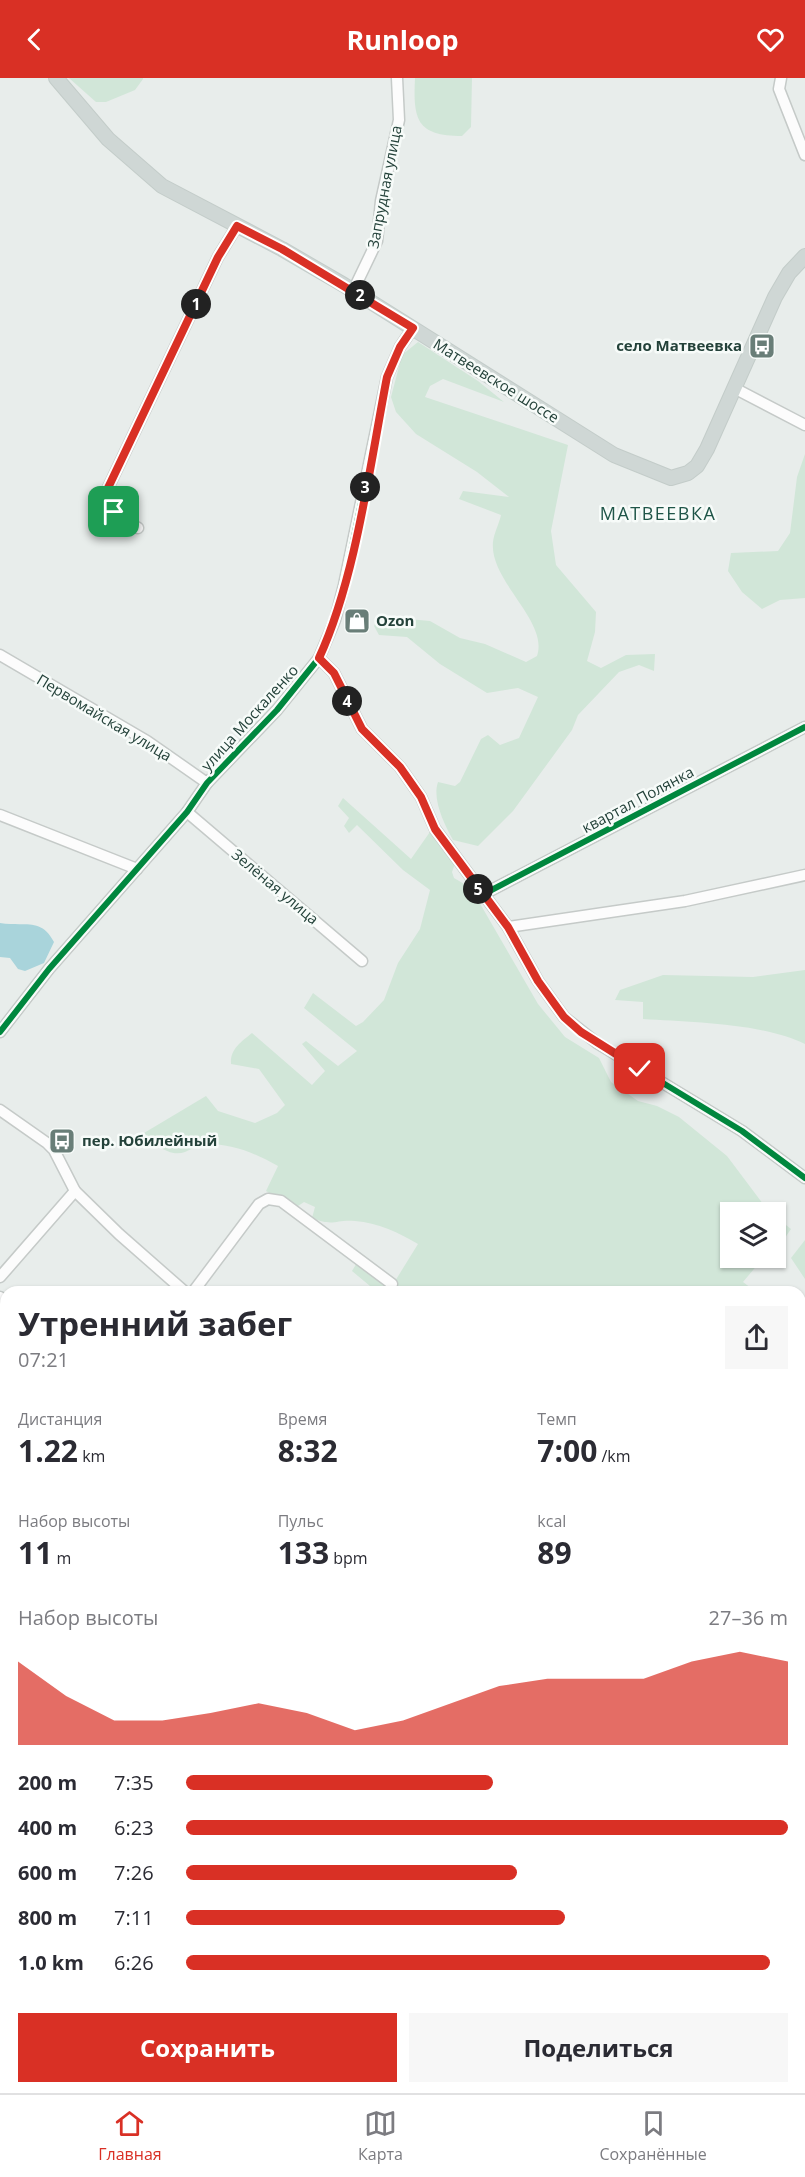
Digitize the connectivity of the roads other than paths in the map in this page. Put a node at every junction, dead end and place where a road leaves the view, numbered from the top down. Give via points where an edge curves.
1 (56, 78) edge
2 (397, 78) edge
3 (781, 78) edge
4 (805, 155) edge
5 (237, 226) junction
6 (805, 256) edge
7 (353, 291) junction
8 (418, 331) junction
9 (734, 388) junction
10 (805, 425) edge
11 (138, 528) dead end
12 (0, 655) edge
13 (319, 658) junction
14 (805, 727) edge
15 (207, 783) junction
16 (187, 812) junction
17 (0, 815) edge
18 (137, 869) junction
19 (805, 874) edge
20 (482, 895) junction
21 (508, 927) junction
22 (362, 962) dead end
23 (0, 1032) edge
24 (0, 1110) edge
25 (805, 1178) edge
26 (75, 1191) junction
27 (0, 1277) edge
28 (392, 1284) dead end
29 (178, 1286) edge
30 (198, 1286) edge

1 - 5 main road, Матвеевское шоссе via 133,163 162,186
2 - 7 street, Запрудная улица via 399,120 381,201 377,241
3 - 4 street via 779,89
5 - 7 main road, Матвеевское шоссе
5 - 11 street via 218,257 107,490 108,505
6 - 9 main road, Матвеевское шоссе via 775,297
7 - 8 main road, Матвеевское шоссе
8 - 9 main road, Матвеевское шоссе via 614,455 671,478 697,466
8 - 13 street, улица Москаленко via 400,347 387,377 344,585
9 - 10 street
12 - 15 street, Первомайская улица via 147,741
13 - 15 street, улица Москаленко via 277,710
13 - 20 street via 334,673 362,729 400,767 421,797 435,829
14 - 20 street, квартал Полянка
15 - 16 street, улица Москаленко
16 - 18 street, улица Москаленко
16 - 22 street, Зелёная улица
17 - 18 street
18 - 23 street, улица Москаленко
19 - 21 street via 686,901
20 - 21 street
21 - 25 street via 564,1017 581,1032 742,1131
24 - 26 street via 54,1150
26 - 27 street
26 - 29 street
28 - 30 street via 281,1201 268,1199 259,1204

